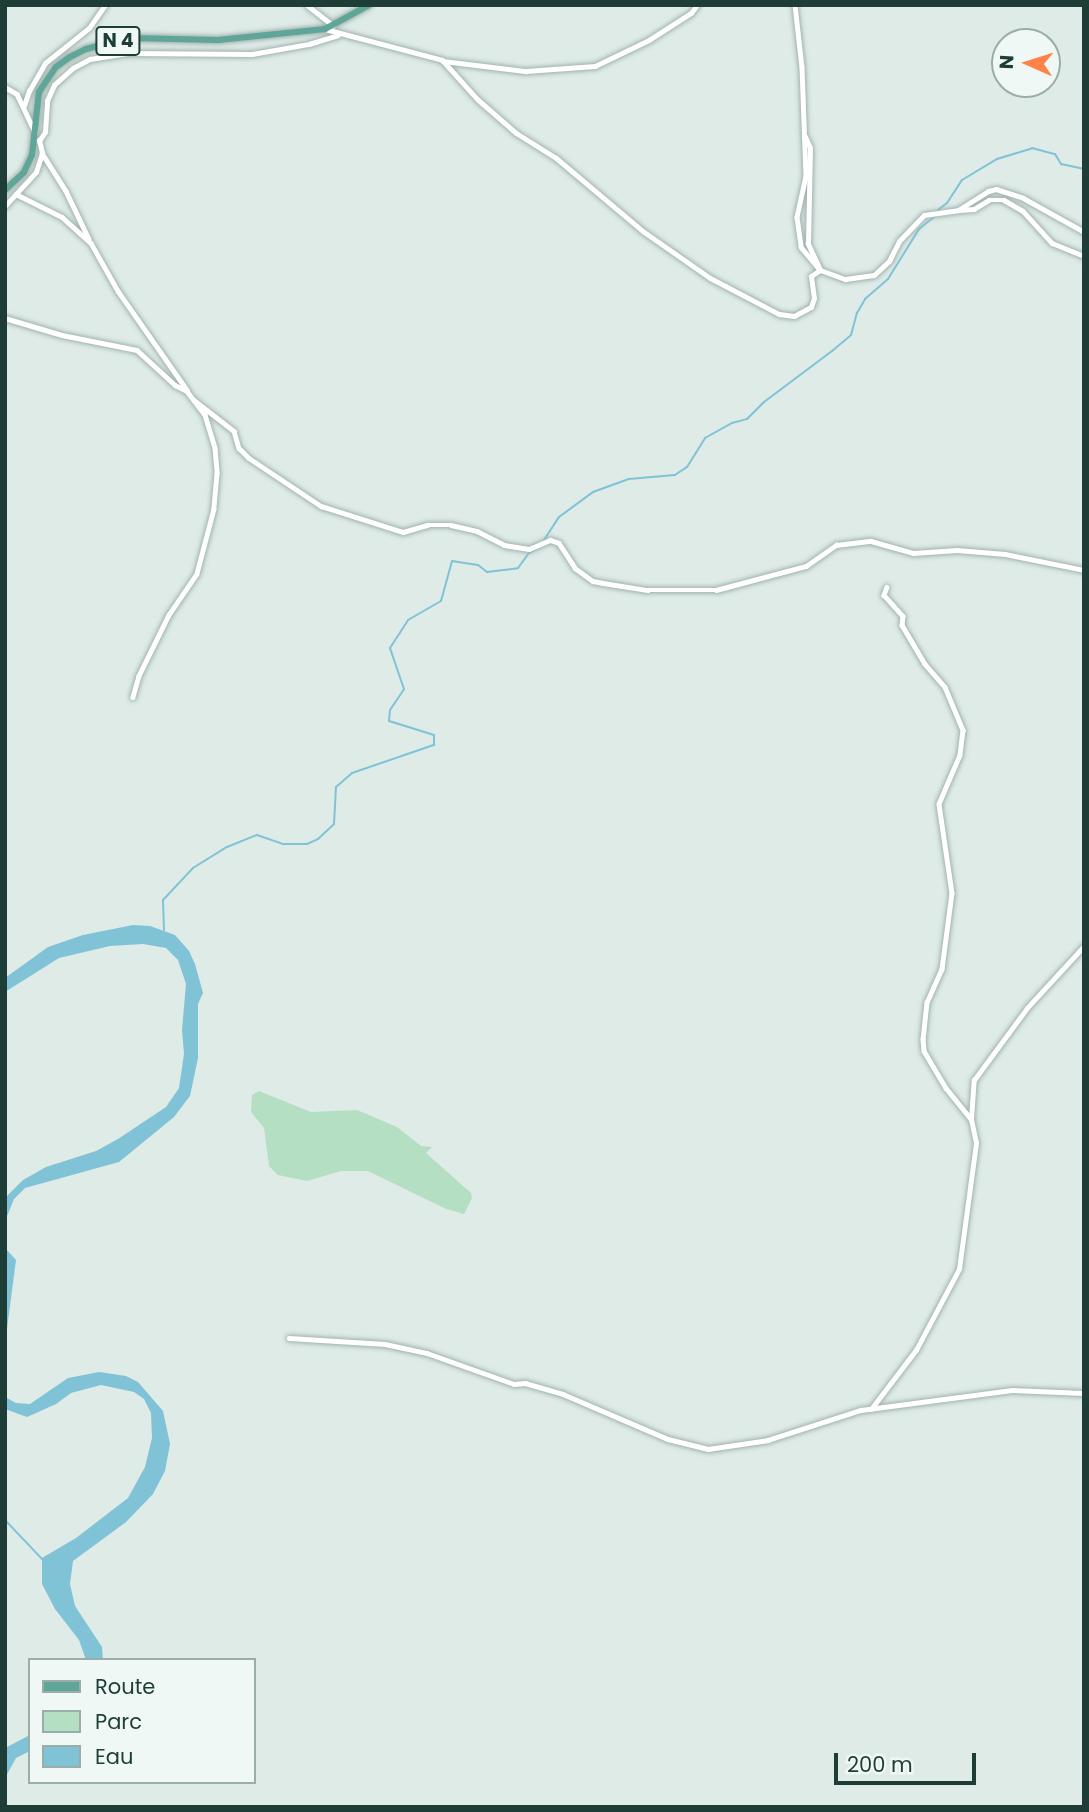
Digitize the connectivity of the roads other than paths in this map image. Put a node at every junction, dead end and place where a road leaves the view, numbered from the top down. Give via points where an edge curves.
1 (105, 5) edge
2 (307, 5) edge
3 (369, 5) edge
4 (697, 5) edge
5 (795, 5) edge
6 (333, 25) junction
7 (325, 29) junction
8 (338, 35) junction
9 (442, 60) junction
10 (5, 87) edge
11 (24, 107) junction
12 (35, 132) junction
13 (805, 137) junction
14 (39, 141) junction
15 (42, 153) junction
16 (5, 190) edge
17 (16, 194) junction
18 (7, 203) edge
19 (958, 210) junction
20 (1084, 232) edge
21 (91, 243) junction
22 (1084, 256) edge
23 (820, 271) junction
24 (5, 318) edge
25 (187, 391) junction
26 (194, 400) junction
27 (1084, 570) edge
28 (887, 587) dead end
29 (133, 697) dead end
30 (1084, 946) edge
31 (971, 1119) junction
32 (289, 1338) dead end
33 (1084, 1394) edge
34 (871, 1409) junction

1 - 11 street via 89,28 45,63
2 - 6 street
3 - 6 main road, N 4
4 - 9 street via 649,40 595,66 526,72
5 - 13 street
6 - 7 main road, N 4
7 - 8 street
7 - 12 main road, N 4 via 218,40 130,38 86,49 56,67 45,80 36,107
8 - 9 street
8 - 14 street via 252,54 129,53 90,59 54,85
9 - 23 street via 516,133 556,158 644,232 727,288 779,314 794,316 811,307 811,276
10 - 11 street via 17,94
11 - 12 street
12 - 14 street
12 - 16 main road, N 4 via 24,172
13 - 23 street via 810,148 808,244
13 - 23 street via 806,176 797,217 801,247
14 - 15 street
15 - 17 street via 36,172
15 - 21 street
17 - 18 street
17 - 21 street via 62,217
19 - 20 street via 996,189 1023,198
19 - 22 street via 1004,200 1023,211 1052,243
19 - 23 street via 924,215 874,275 845,279
21 - 25 street
24 - 25 street via 137,350
25 - 26 street
26 - 27 street via 234,431 239,449 249,458 321,506 402,532 451,525 528,550 550,540 559,543 575,568 603,583 648,590 716,590 806,566 836,545 871,541 913,552 1005,554
26 - 29 street via 205,415 215,448 214,509 197,573 169,615
28 - 31 street via 886,600 903,616 902,625 925,664 940,679 963,730 960,755 939,804 952,893 942,969 927,1002 922,1039 923,1051
30 - 31 street via 1027,1008 974,1080
31 - 34 street via 976,1143 959,1269 916,1350
32 - 34 street via 385,1344 427,1353 514,1384 563,1394 696,1448 768,1440
33 - 34 street via 1012,1390

